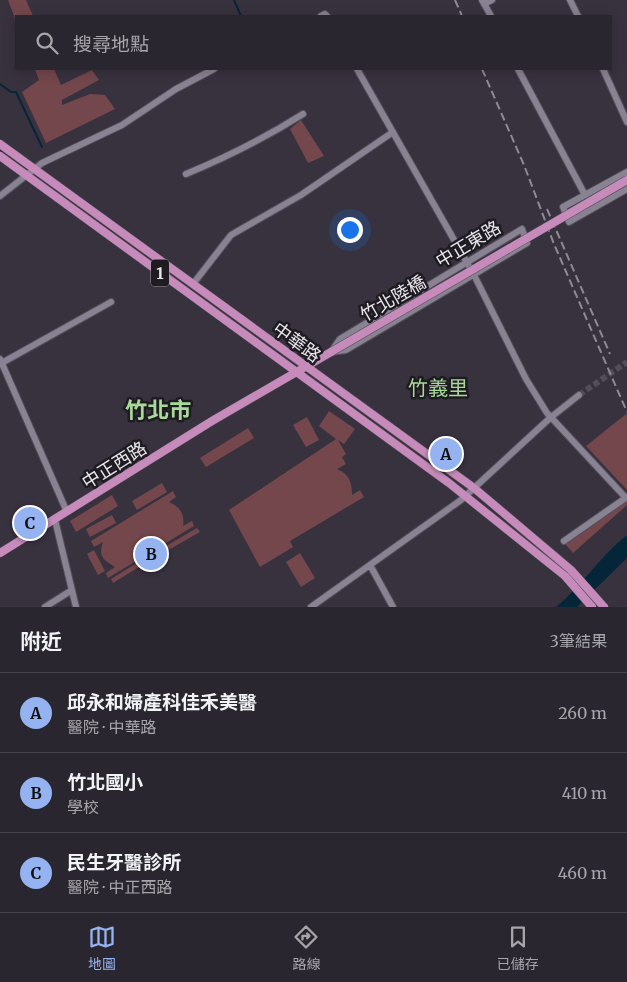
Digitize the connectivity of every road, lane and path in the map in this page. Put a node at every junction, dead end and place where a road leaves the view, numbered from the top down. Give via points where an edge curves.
1 (492, 0) edge
2 (570, 0) edge
3 (483, 2) edge
4 (490, 15) edge
5 (578, 15) edge
6 (212, 70) edge
7 (357, 70) edge
8 (519, 70) edge
9 (603, 70) edge
10 (302, 114) dead end
11 (627, 122) edge
12 (393, 132) junction
13 (0, 144) edge
14 (0, 156) edge
15 (33, 169) junction
16 (627, 172) edge
17 (186, 174) dead end
18 (25, 175) junction
19 (627, 180) edge
20 (627, 189) edge
21 (585, 195) junction
22 (0, 196) edge
23 (467, 264) junction
24 (474, 276) junction
25 (193, 284) junction
26 (111, 302) dead end
27 (331, 352) junction
28 (1, 362) edge
29 (304, 366) junction
30 (296, 371) junction
31 (579, 395) tunnel mouth
32 (550, 418) junction
33 (474, 488) junction
34 (466, 496) junction
35 (626, 498) edge
36 (67, 512) junction
37 (55, 520) junction
38 (564, 542) dead end
39 (0, 553) edge
40 (370, 565) junction
41 (72, 590) junction
42 (45, 607) edge
43 (76, 607) edge
44 (311, 607) edge
45 (394, 607) edge
46 (592, 607) edge
47 (604, 607) edge

1 - 3 street
2 - 5 street
3 - 4 street
6 - 15 street via 122,124
7 - 12 street
8 - 21 street
9 - 11 street
10 - 17 street via 266,137
12 - 23 street
12 - 25 street via 301,195 231,235
13 - 15 main road, 中華路 / 1
14 - 18 main road, 中華路 / 1
15 - 18 street
15 - 25 main road, 中華路 / 1
16 - 21 street
18 - 22 street
18 - 30 main road, 中華路 / 1
19 - 27 main road, 竹北陸橋, bridge
20 - 21 street via 569,222 563,207
23 - 24 street
23 - 24 street, 中正東路 via 522,229 527,243
23 - 27 street, 中正東路 via 340,338
24 - 27 street, 中正東路 via 346,350
24 - 32 street via 526,379
25 - 29 main road, 中華路 / 1
26 - 28 street
27 - 29 main road, 中正東路
28 - 36 street
29 - 30 main road, 中正西路
29 - 33 main road, 中華路 / 1
30 - 34 main road, 中華路 / 1
30 - 36 main road, 中正西路
31 - 32 street
32 - 33 street
32 - 35 street
33 - 34 street
33 - 47 main road, 中華路 / 1 via 571,570
34 - 40 street
34 - 46 main road, 中華路 / 1 via 565,576
35 - 38 street
36 - 37 main road, 中正西路
37 - 39 main road, 中正西路
37 - 41 street
40 - 44 street
40 - 45 street
41 - 42 street
41 - 43 street

